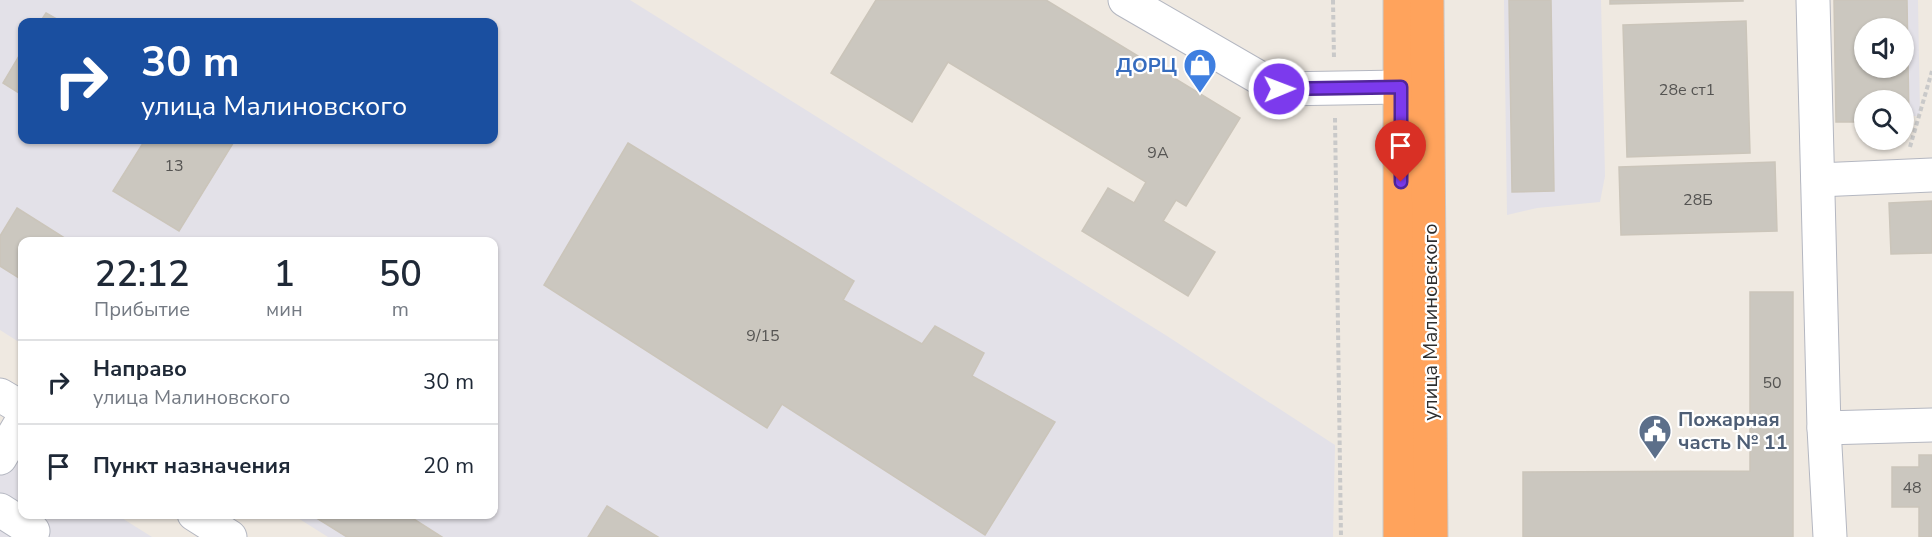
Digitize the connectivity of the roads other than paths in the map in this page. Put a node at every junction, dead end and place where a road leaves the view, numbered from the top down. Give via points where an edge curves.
1 (1125, 0) edge
2 (1400, 0) edge
3 (1427, 0) edge
4 (1813, 0) edge
5 (1401, 87) junction
6 (1917, 176) edge
7 (1818, 180) junction
8 (0, 394) edge
9 (18, 405) edge
10 (1932, 425) edge
11 (18, 428) edge
12 (1824, 428) junction
13 (0, 458) edge
14 (0, 510) edge
15 (202, 519) edge
16 (29, 537) edge
17 (230, 537) edge
18 (1400, 537) edge
19 (1431, 537) edge
20 (1830, 537) edge

1 - 5 street via 1279,89
2 - 5 highway, улица Малиновского
3 - 19 highway, улица Малиновского
4 - 7 street
5 - 18 highway, улица Малиновского
6 - 7 street
7 - 12 street
8 - 9 street
10 - 12 street
11 - 13 street
12 - 20 street
14 - 16 street via 33,531
15 - 17 street

